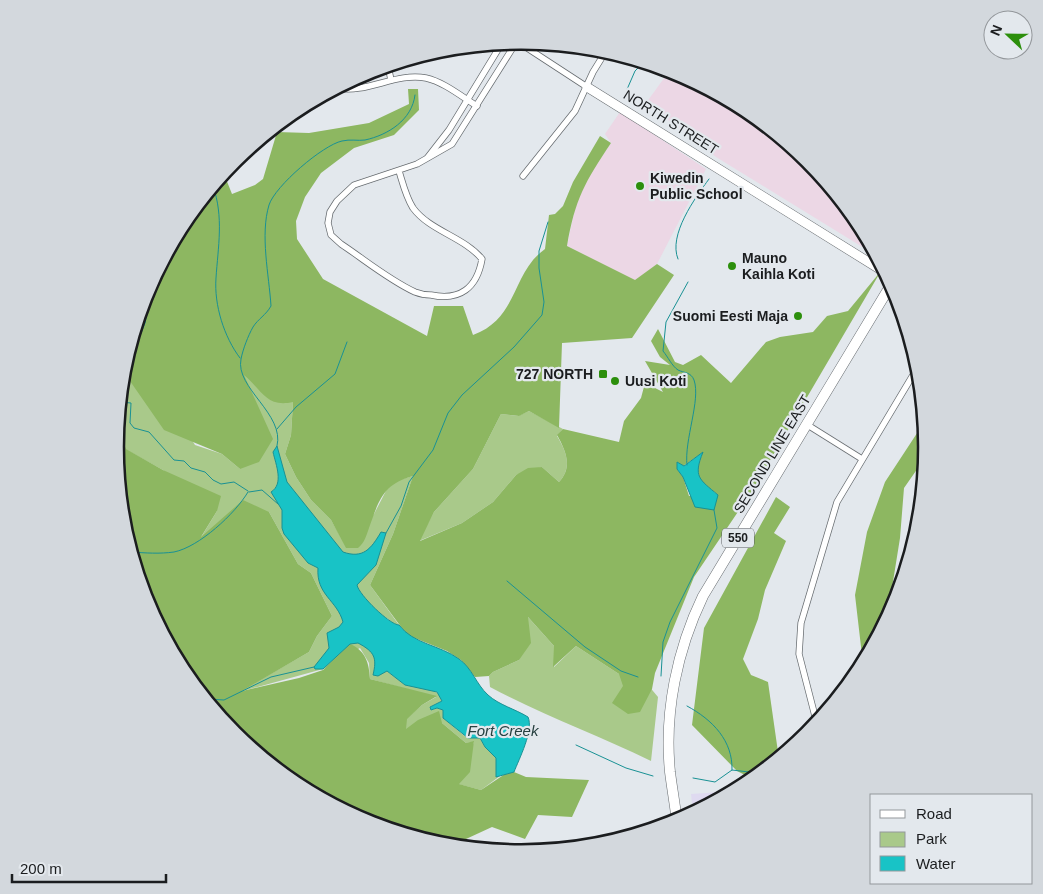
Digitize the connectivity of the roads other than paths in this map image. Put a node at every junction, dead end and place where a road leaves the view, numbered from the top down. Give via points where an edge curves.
1 (512, 50) edge
2 (531, 50) edge
3 (497, 51) edge
4 (601, 58) edge
5 (389, 73) edge
6 (391, 80) junction
7 (587, 87) junction
8 (351, 89) edge
9 (467, 100) junction
10 (477, 106) junction
11 (427, 159) junction
12 (399, 171) junction
13 (523, 176) dead end
14 (875, 266) edge
15 (887, 292) edge
16 (912, 377) edge
17 (806, 424) junction
18 (862, 460) junction
19 (814, 715) edge
20 (676, 813) edge

1 - 10 street
2 - 7 street, NORTH STREET
3 - 9 street
4 - 7 street
5 - 6 street
6 - 8 street
6 - 9 street via 425,78
7 - 13 street via 575,111
7 - 14 street, NORTH STREET
9 - 10 street
9 - 11 street
10 - 11 street via 452,144
11 - 12 street
12 - 12 street via 354,185 330,212 331,235 417,293 445,298 457,296 475,280 482,259 414,209
15 - 17 highway, SECOND LINE EAST / 550
16 - 18 street
17 - 18 street
17 - 20 highway, SECOND LINE EAST / 550 via 703,596 684,641 674,681 670,721 670,772
18 - 19 street via 837,502 798,638

